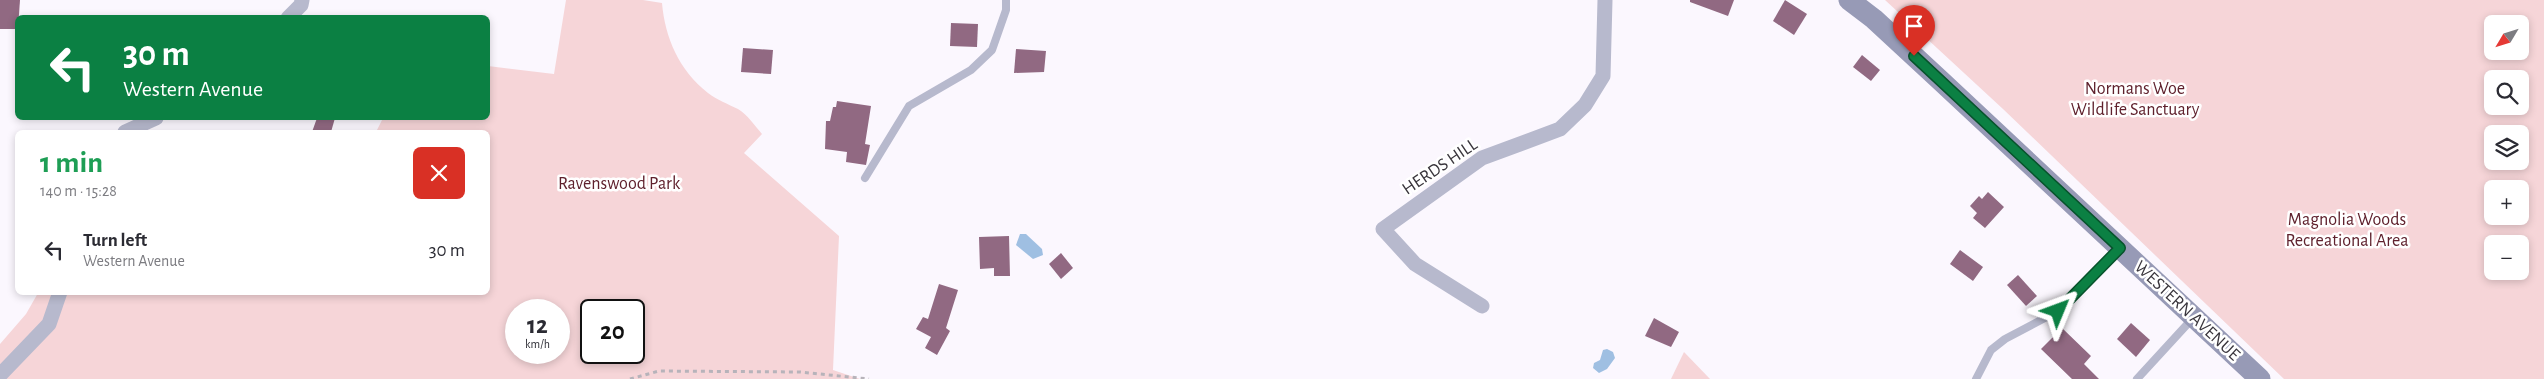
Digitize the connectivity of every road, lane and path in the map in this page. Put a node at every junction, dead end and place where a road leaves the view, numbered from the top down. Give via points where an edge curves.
1 (302, 0) edge
2 (1006, 0) edge
3 (1604, 0) edge
4 (1849, 0) edge
5 (291, 15) edge
6 (152, 120) edge
7 (129, 130) edge
8 (865, 178) dead end
9 (2120, 248) junction
10 (59, 295) edge
11 (1482, 306) dead end
12 (2194, 316) junction
13 (0, 375) edge
14 (865, 378) edge
15 (630, 379) edge
16 (869, 379) edge
17 (1976, 379) edge
18 (2137, 379) edge
19 (2260, 379) edge

1 - 5 street
2 - 8 lane via 1006,10 992,50 971,70 909,106
3 - 11 street, HERDS HILL via 1603,76 1585,105 1560,129 1482,158 1383,229 1415,264
4 - 9 main road, WESTERN AVENUE via 1874,19
6 - 7 street
9 - 12 main road, WESTERN AVENUE
9 - 17 lane via 2058,311 1990,350
10 - 13 street via 49,324
12 - 18 lane
12 - 19 main road, WESTERN AVENUE
14 - 15 path via 800,372 659,371
14 - 16 path

